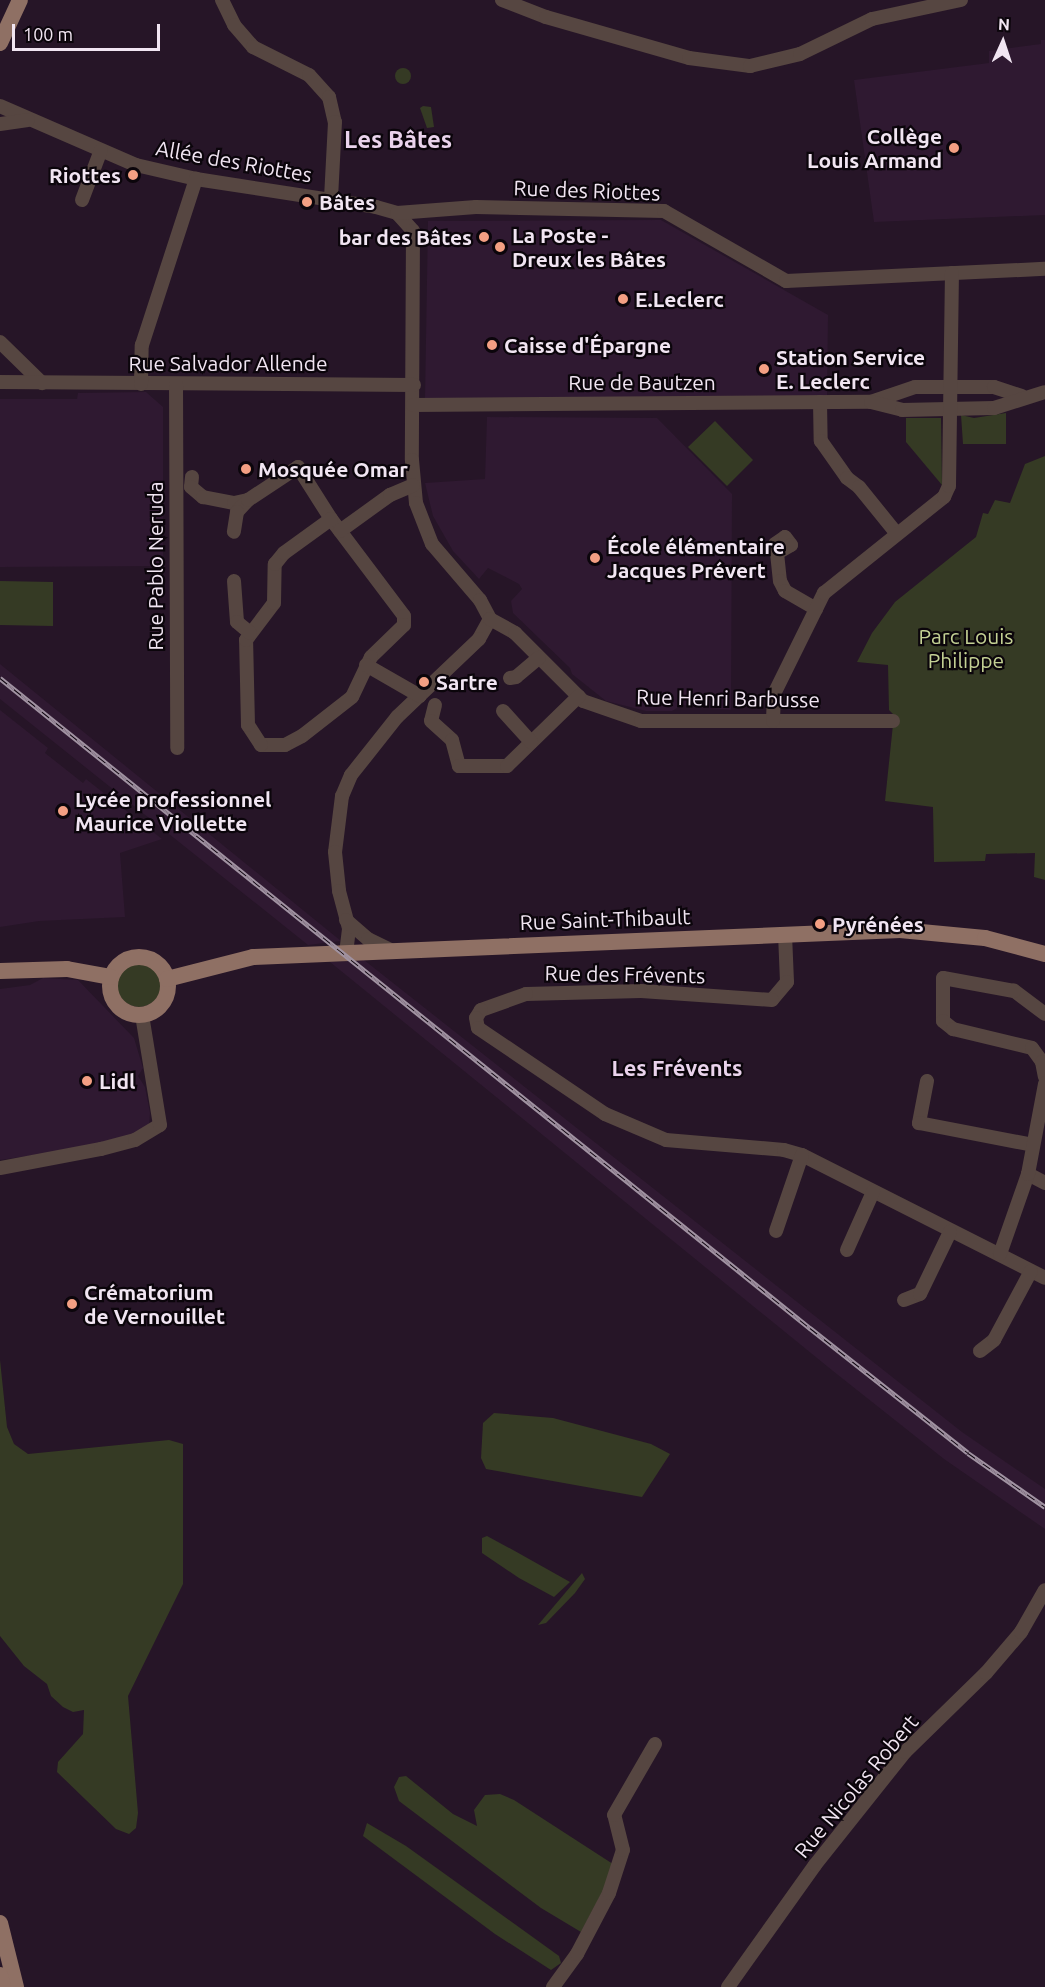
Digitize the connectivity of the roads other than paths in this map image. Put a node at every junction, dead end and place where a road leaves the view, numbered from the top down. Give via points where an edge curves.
1 (8, 0) edge
2 (20, 0) edge
3 (222, 0) edge
4 (502, 0) edge
5 (961, 0) edge
6 (0, 18) edge
7 (0, 43) edge
8 (0, 106) edge
9 (30, 120) junction
10 (0, 123) edge
11 (101, 150) junction
12 (196, 179) junction
13 (331, 198) junction
14 (82, 200) dead end
15 (398, 213) junction
16 (1045, 269) edge
17 (952, 273) junction
18 (0, 342) edge
19 (0, 382) edge
20 (42, 383) junction
21 (141, 384) junction
22 (176, 384) junction
23 (414, 385) junction
24 (951, 388) junction
25 (1045, 392) edge
26 (1022, 396) junction
27 (820, 402) junction
28 (871, 402) junction
29 (413, 405) junction
30 (951, 409) junction
31 (192, 477) dead end
32 (413, 485) junction
33 (248, 500) junction
34 (331, 519) junction
35 (340, 531) junction
36 (234, 532) dead end
37 (897, 534) junction
38 (777, 553) dead end
39 (234, 581) dead end
40 (816, 609) junction
41 (490, 619) junction
42 (250, 633) junction
43 (539, 658) junction
44 (366, 665) junction
45 (510, 678) dead end
46 (420, 696) junction
47 (579, 696) junction
48 (435, 705) dead end
49 (503, 711) dead end
50 (773, 721) junction
51 (893, 721) dead end
52 (531, 742) junction
53 (177, 748) dead end
54 (348, 924) junction
55 (786, 934) junction
56 (393, 951) junction
57 (369, 952) junction
58 (346, 953) junction
59 (1045, 954) edge
60 (0, 971) edge
61 (111, 977) junction
62 (167, 979) junction
63 (1045, 1014) edge
64 (142, 1015) junction
65 (1045, 1077) edge
66 (927, 1081) dead end
67 (1045, 1084) edge
68 (1034, 1145) junction
69 (802, 1155) junction
70 (0, 1168) edge
71 (1028, 1174) junction
72 (1045, 1182) edge
73 (873, 1192) junction
74 (776, 1231) dead end
75 (950, 1232) junction
76 (847, 1250) dead end
77 (1000, 1254) junction
78 (1031, 1271) junction
79 (1045, 1278) edge
80 (904, 1300) dead end
81 (980, 1351) dead end
82 (1045, 1590) edge
83 (655, 1744) dead end
84 (0, 1923) edge
85 (0, 1975) edge
86 (3, 1987) edge
87 (16, 1987) edge
88 (553, 1987) edge
89 (728, 1987) edge

1 - 6 main road
2 - 7 main road
3 - 13 street via 234,25 253,47 309,75 328,97 335,122
4 - 5 street via 546,17 713,63 769,64 813,49 872,19
8 - 9 street, Allée des Riottes
9 - 10 street, Allée des Riottes
9 - 11 street, Allée des Riottes
11 - 12 street, Allée des Riottes via 136,165
11 - 14 street
12 - 13 street, Allée des Riottes
12 - 21 street via 141,345
13 - 15 street, Allée des Riottes
15 - 17 street, Rue des Riottes via 476,207 651,209 664,211 786,281
15 - 23 street via 413,231
16 - 17 street, Rue des Riottes
17 - 24 street
18 - 20 street
19 - 20 street, Rue Salvador Allende
20 - 21 street, Rue Salvador Allende
21 - 22 street, Rue Salvador Allende
22 - 23 street, Rue Salvador Allende
22 - 53 street, Rue Pablo Neruda
23 - 29 street
24 - 26 street, Rue de Bautzen via 994,387
24 - 28 street, Rue de Bautzen via 906,388
24 - 30 street
25 - 26 street
26 - 30 street, Rue de Bautzen via 994,408
27 - 28 street, Rue de Bautzen
27 - 29 street, Rue de Bautzen
27 - 37 street via 820,441
28 - 30 street, Rue de Bautzen via 902,410
29 - 32 street
30 - 37 street via 950,486 944,497
31 - 33 street via 191,487 203,497 234,503
32 - 35 street via 390,495
32 - 41 street via 422,523 432,544 480,600
33 - 34 street via 298,467
33 - 36 street via 237,512
34 - 35 street
34 - 42 street via 275,564 273,603
35 - 44 street via 404,616 400,632
37 - 40 street via 824,593
38 - 40 street via 776,565 785,591
39 - 42 street via 237,622
40 - 50 street via 774,694
41 - 43 street, Rue Henri Barbusse via 506,625
41 - 46 street via 479,639
42 - 44 street via 245,660 248,725 261,745 285,745 302,736 352,697
43 - 45 street
43 - 47 street, Rue Henri Barbusse
44 - 46 street
46 - 54 street via 368,752 342,796 336,852
47 - 50 street, Rue Henri Barbusse via 608,713 641,721
47 - 52 street
48 - 52 street via 431,721 452,740 459,766 507,766
49 - 52 street
50 - 51 street, Rue Henri Barbusse
54 - 56 street
54 - 57 street
54 - 58 street
55 - 56 main road, Rue Saint-Thibault
55 - 59 main road, Rue Saint-Thibault via 900,930 984,938
55 - 69 street, Rue des Frévents via 787,982 772,1000 641,991 565,991 507,1000 481,1010 476,1018 478,1028 605,1114 666,1140
56 - 57 main road, Rue Saint-Thibault
57 - 58 main road, Rue Saint-Thibault
58 - 62 main road, Rue Saint-Thibault via 243,958
60 - 61 main road via 67,969
61 - 62 main road via 122,962 142,957 158,964
61 - 64 main road via 111,993 119,1007
62 - 64 main road via 163,1002
63 - 65 street via 1014,991 943,978 943,1021 953,1029 1032,1048 1042,1062
64 - 70 street via 160,1125 135,1140
66 - 68 street via 919,1124
67 - 68 street
68 - 71 street
69 - 73 street, Rue des Frévents
69 - 74 street
71 - 72 street
71 - 77 street
73 - 75 street, Rue des Frévents
73 - 76 street
75 - 77 street, Rue des Frévents
75 - 80 street via 920,1294
77 - 78 street, Rue des Frévents
78 - 79 street, Rue des Frévents
78 - 81 street via 994,1340
82 - 89 street, Rue Nicolas Robert via 1021,1632 986,1673 905,1752 815,1865
83 - 88 street via 614,1815 623,1850 609,1893 577,1954
84 - 87 main road
85 - 86 main road

